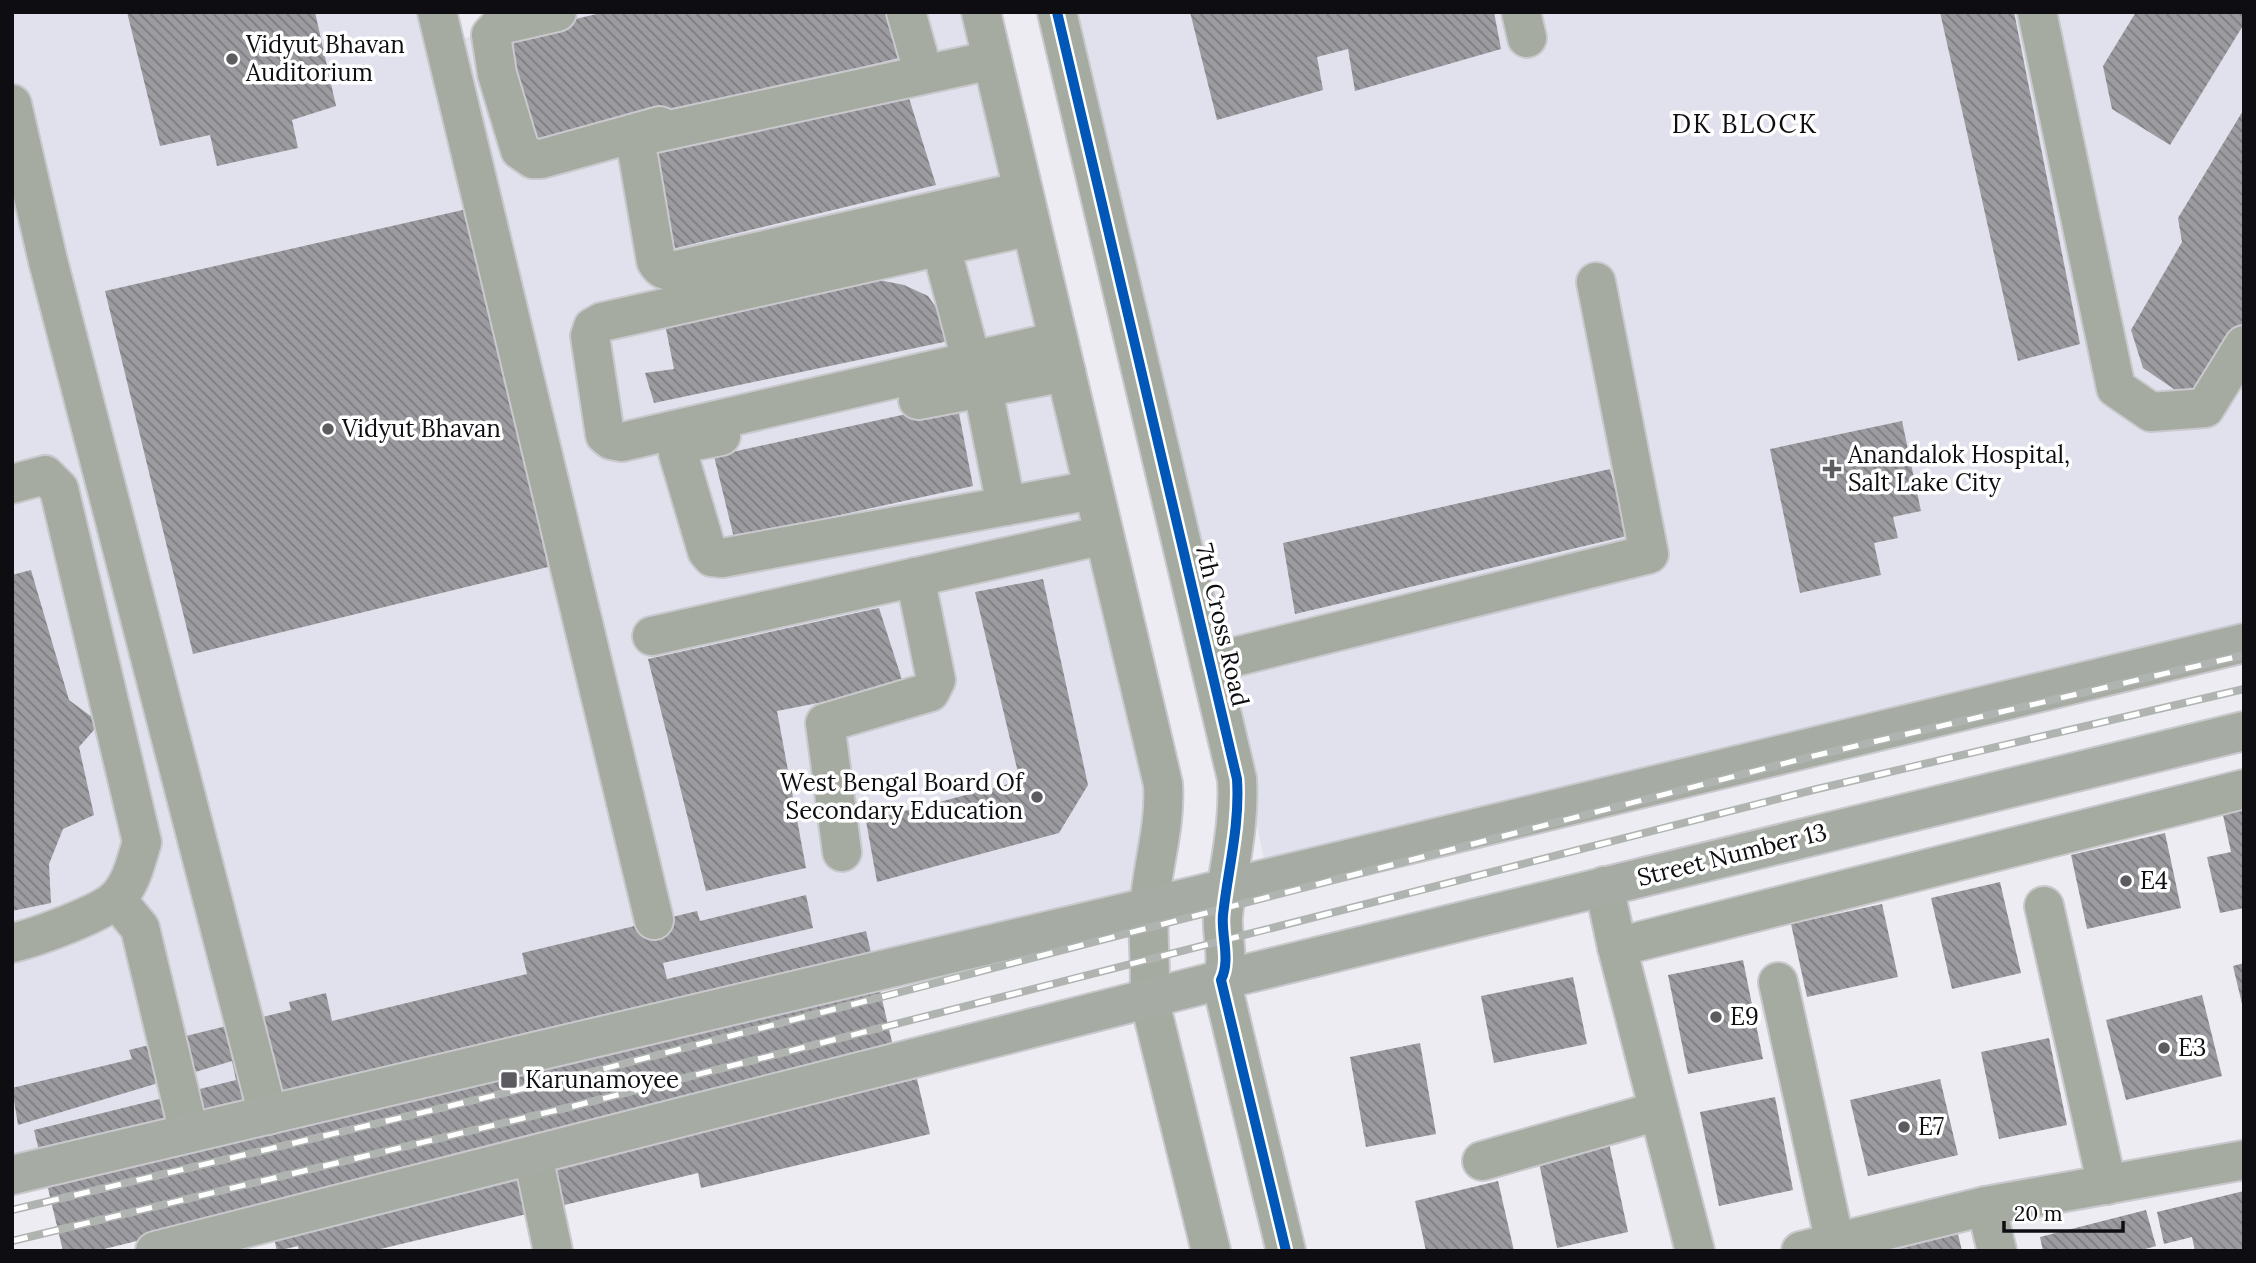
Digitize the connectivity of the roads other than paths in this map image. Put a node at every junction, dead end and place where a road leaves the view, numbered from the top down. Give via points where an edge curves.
1 (437, 12) edge
2 (557, 12) edge
3 (906, 12) edge
4 (1056, 12) edge
5 (2036, 12) edge
6 (986, 36) edge
7 (918, 54) junction
8 (12, 104) edge
9 (1027, 208) junction
10 (941, 247) junction
11 (1596, 282) dead end
12 (2244, 345) edge
13 (1062, 357) junction
14 (977, 376) junction
15 (12, 484) edge
16 (1093, 490) junction
17 (1006, 506) junction
18 (1104, 535) junction
19 (915, 577) junction
20 (652, 636) dead end
21 (2244, 643) edge
22 (1210, 663) junction
23 (2244, 732) edge
24 (2244, 789) edge
25 (842, 852) dead end
26 (1604, 886) junction
27 (1228, 887) junction
28 (117, 900) junction
29 (2044, 905) dead end
30 (1149, 906) junction
31 (654, 920) dead end
32 (12, 943) edge
33 (1617, 947) junction
34 (1221, 980) junction
35 (1778, 982) dead end
36 (1149, 998) junction
37 (1658, 1111) junction
38 (268, 1115) junction
39 (189, 1133) junction
40 (533, 1156) junction
41 (2244, 1160) edge
42 (1482, 1161) dead end
43 (12, 1175) edge
44 (2107, 1185) junction
45 (1986, 1206) junction
46 (1818, 1247) edge
47 (155, 1251) edge
48 (553, 1251) edge
49 (1210, 1251) edge
50 (1286, 1251) edge
51 (1695, 1251) edge
52 (1997, 1251) edge

1 - 31 street
2 - 7 street via 500,25 491,35 520,150 533,159
3 - 7 street
4 - 22 street, 7th Cross Road
5 - 12 street via 2116,388 2151,412 2204,408
6 - 7 street
6 - 9 street
6 - 9 street via 646,135 636,144 656,261 668,272
8 - 38 street via 51,274
9 - 10 street
9 - 13 street
10 - 14 street
10 - 14 street via 601,322 590,336 605,435 622,442
11 - 22 street via 1649,554
13 - 14 street
13 - 16 street
14 - 17 street
14 - 17 street via 685,443 678,453 712,557
15 - 28 street via 44,475 60,489 142,842 131,877
16 - 17 street
16 - 18 street
18 - 19 street
18 - 30 street via 1163,785 1165,812
19 - 20 street
19 - 25 street via 935,687 825,723
21 - 27 main road
22 - 27 street, 7th Cross Road via 1238,791
23 - 26 main road, Street Number 13
24 - 33 street
26 - 33 street
26 - 34 main road, Street Number 13
27 - 30 main road
27 - 34 street, 7th Cross Road
28 - 32 street via 46,934
28 - 39 street via 140,928
29 - 44 street
30 - 36 street
30 - 38 main road
33 - 37 street
34 - 36 main road, Street Number 13
34 - 50 street, 7th Cross Road
35 - 46 street
36 - 40 main road, Street Number 13
36 - 49 street
37 - 42 street
37 - 51 street
38 - 39 main road
39 - 43 main road
40 - 47 main road, Street Number 13
40 - 48 street
41 - 44 street
44 - 45 street
45 - 46 street
45 - 52 street

